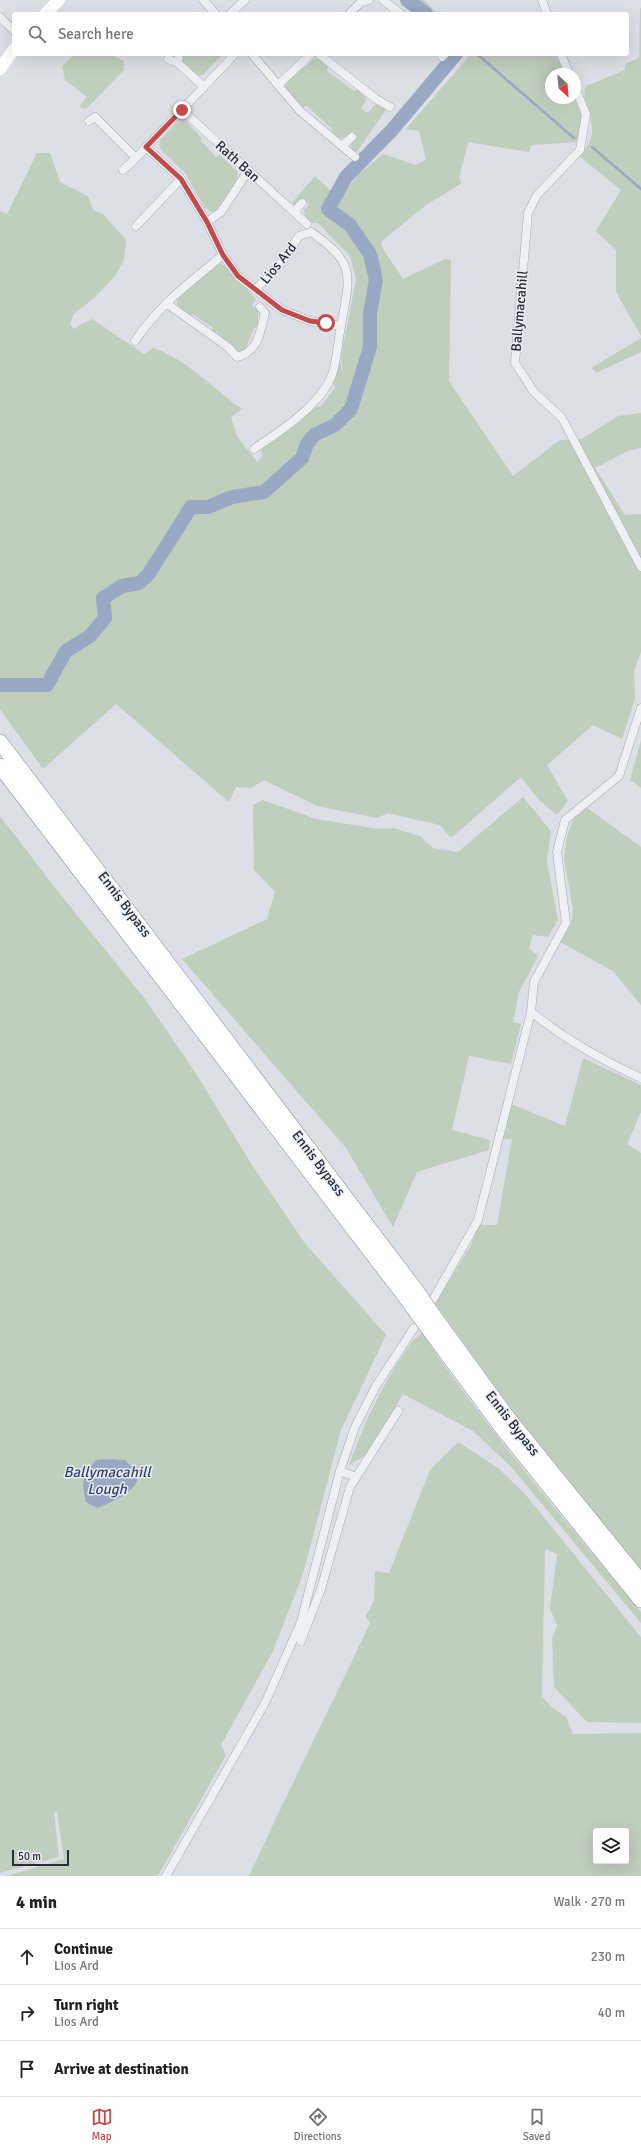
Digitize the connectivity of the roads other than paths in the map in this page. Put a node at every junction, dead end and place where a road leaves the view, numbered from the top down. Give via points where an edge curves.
1 (59, 0) edge
2 (203, 0) edge
3 (245, 0) edge
4 (369, 0) edge
5 (382, 0) edge
6 (542, 0) edge
7 (47, 12) edge
8 (214, 12) edge
9 (232, 12) edge
10 (351, 12) edge
11 (398, 12) edge
12 (546, 12) edge
13 (0, 17) edge
14 (12, 29) edge
15 (12, 52) edge
16 (179, 56) edge
17 (232, 56) edge
18 (254, 56) edge
19 (309, 56) edge
20 (321, 56) edge
21 (562, 56) edge
22 (168, 59) dead end
23 (178, 63) junction
24 (567, 68) edge
25 (0, 69) edge
26 (278, 86) junction
27 (204, 87) junction
28 (581, 102) edge
29 (390, 107) dead end
30 (182, 110) junction
31 (89, 121) dead end
32 (352, 137) dead end
33 (342, 146) junction
34 (146, 147) junction
35 (355, 157) dead end
36 (136, 158) junction
37 (123, 170) dead end
38 (248, 171) junction
39 (181, 179) junction
40 (302, 203) dead end
41 (294, 212) junction
42 (207, 222) junction
43 (307, 224) dead end
44 (136, 226) dead end
45 (223, 255) junction
46 (255, 290) junction
47 (166, 303) junction
48 (260, 307) dead end
49 (341, 326) junction
50 (135, 341) dead end
51 (254, 449) dead end
52 (641, 567) edge
53 (641, 708) edge
54 (0, 742) edge
55 (0, 766) edge
56 (531, 1012) junction
57 (641, 1078) edge
58 (411, 1294) junction
59 (434, 1298) dead end
60 (434, 1327) junction
61 (414, 1328) dead end
62 (398, 1411) dead end
63 (340, 1471) junction
64 (356, 1477) junction
65 (641, 1582) edge
66 (310, 1586) junction
67 (321, 1589) junction
68 (641, 1600) edge
69 (301, 1641) dead end
70 (166, 1876) edge

1 - 7 main road
2 - 8 street
3 - 9 street
4 - 10 street via 360,3
5 - 11 street
6 - 12 street
13 - 14 street
15 - 25 main road
16 - 23 street
17 - 27 street
18 - 26 street
19 - 26 street
20 - 29 street via 374,102
21 - 24 street
22 - 23 street
23 - 27 street
26 - 33 street via 300,111
27 - 30 street
28 - 52 street, Ballymacahill via 586,114 580,150 537,194 528,212 515,363 534,392 562,418
30 - 34 street
30 - 38 street, Rath Ban
31 - 36 street via 95,117
32 - 33 street
33 - 35 street
34 - 36 street
34 - 39 street, Lios Ard
36 - 37 street
38 - 41 street, Rath Ban
38 - 42 street via 221,212
39 - 42 street, Lios Ard
39 - 44 street
40 - 41 street
41 - 43 street, Rath Ban
42 - 45 street, Lios Ard
45 - 46 street, Lios Ard via 238,276
45 - 47 street
46 - 49 street, Lios Ard via 282,310 310,321
46 - 49 street, Lios Ard via 281,263 299,236 311,232 332,247 344,261 348,282
47 - 48 street via 238,357 248,354 256,344 265,313
47 - 50 street via 151,318
49 - 51 street, Lios Ard via 332,374 322,392 288,425
53 - 56 street via 619,776 565,820 557,852 566,923 534,982
54 - 58 highway, Ennis Bypass
55 - 58 highway, Ennis Bypass
56 - 57 street via 561,1036
56 - 59 street via 478,1220
58 - 60 highway, Ennis Bypass, bridge
60 - 65 highway, Ennis Bypass
60 - 68 highway, Ennis Bypass via 503,1429
61 - 63 street via 376,1386 355,1427
62 - 64 street
63 - 64 street
63 - 66 street
64 - 67 street via 348,1494
66 - 67 street
66 - 70 street via 301,1622 265,1703
67 - 69 street

